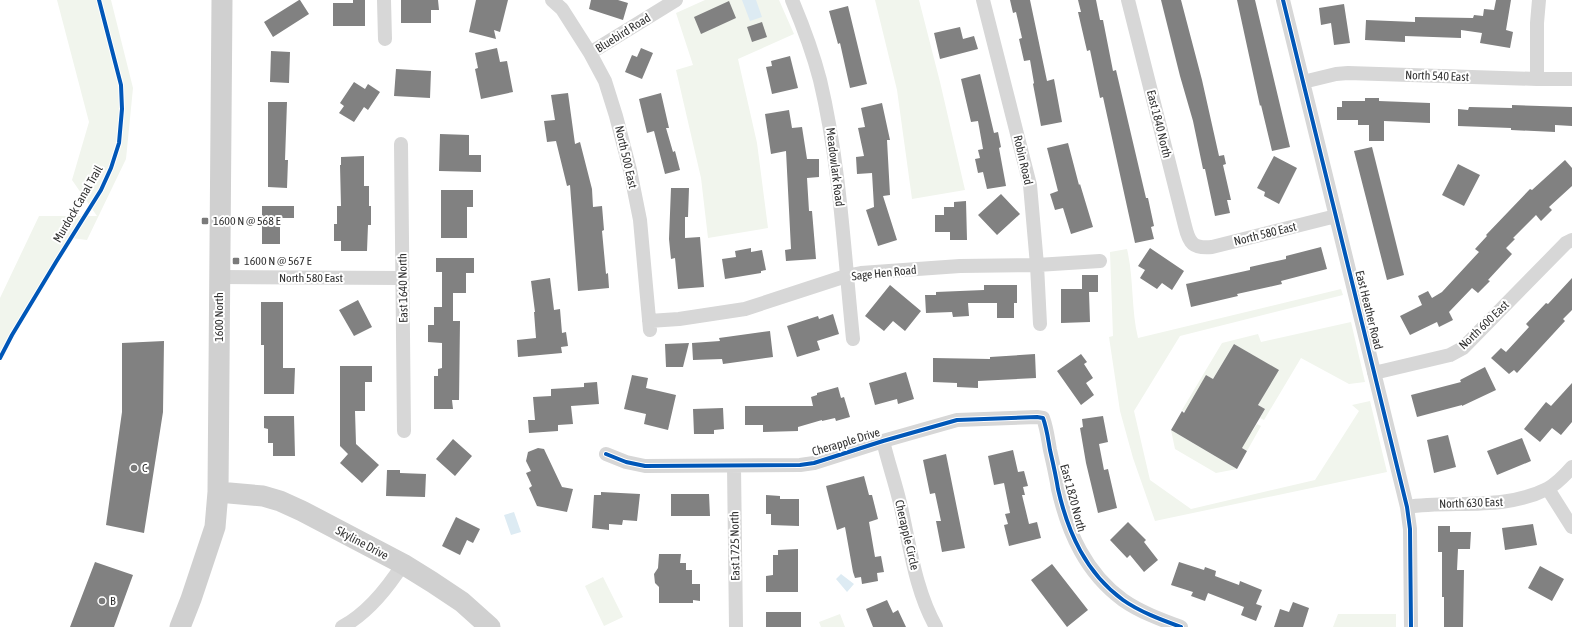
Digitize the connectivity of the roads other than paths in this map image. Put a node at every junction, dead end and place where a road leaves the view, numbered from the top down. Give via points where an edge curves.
1 (222, 0) edge
2 (384, 0) edge
3 (552, 0) edge
4 (676, 0) edge
5 (792, 0) edge
6 (983, 0) edge
7 (1128, 0) edge
8 (1283, 0) edge
9 (1539, 0) edge
10 (384, 39) dead end
11 (590, 53) junction
12 (1537, 79) junction
13 (1572, 79) edge
14 (1303, 82) junction
15 (401, 144) dead end
16 (1336, 216) junction
17 (1572, 240) edge
18 (1194, 246) joint
19 (1100, 261) dead end
20 (1038, 265) junction
21 (846, 276) junction
22 (220, 277) junction
23 (402, 278) junction
24 (1040, 324) dead end
25 (650, 326) joint
26 (853, 339) dead end
27 (1374, 373) junction
28 (1043, 418) joint
29 (404, 431) dead end
30 (883, 441) junction
31 (606, 454) dead end
32 (734, 466) junction
33 (1572, 467) edge
34 (1548, 489) junction
35 (218, 492) junction
36 (1407, 507) junction
37 (1572, 527) edge
38 (402, 564) junction
39 (180, 627) edge
40 (342, 627) edge
41 (490, 627) edge
42 (736, 627) edge
43 (936, 627) edge
44 (1181, 627) edge
45 (1411, 627) edge

1 - 22 main road, 1600 North
2 - 10 street
3 - 11 street, North 500 East via 562,9
4 - 11 street, Bluebird Road
5 - 21 street, Meadowlark Road via 805,30 820,78 829,120
6 - 20 street, Robin Road via 1030,184
7 - 18 street, East 1840 North via 1185,226
8 - 14 street, East Heather Road
9 - 12 street
11 - 25 street, North 500 East via 605,81 630,170 640,220
12 - 13 street, North 540 East
12 - 14 street, North 540 East via 1348,73
14 - 16 street, East Heather Road
15 - 23 street, East 1640 North
16 - 18 street, North 580 East via 1212,247
16 - 27 street, East Heather Road
17 - 27 street, North 600 East via 1566,243 1463,348 1450,355
19 - 20 street, Sage Hen Road
20 - 21 street, Sage Hen Road via 960,266
20 - 24 street, Robin Road
21 - 25 street, Sage Hen Road via 745,309
21 - 26 street, Meadowlark Road
22 - 23 street, North 580 East
22 - 35 main road, 1600 North
23 - 29 street, East 1640 North
27 - 36 street, East Heather Road
28 - 30 street, Cherapple Drive via 957,420
28 - 44 street, East 1820 North via 1067,522 1080,552 1099,576 1124,600
30 - 32 street, Cherapple Drive via 814,463
30 - 43 street, Cherapple Circle via 900,502 917,580
31 - 32 street, Cherapple Drive via 645,466
32 - 42 street, East 1725 North
33 - 34 street, North 630 East
34 - 36 street, North 630 East via 1510,502 1441,503
34 - 37 street
35 - 38 main road, Skyline Drive via 263,496 280,501
35 - 39 main road, 1600 North via 215,528
36 - 45 street, East Heather Road via 1410,536
38 - 40 street via 392,581 373,603
38 - 41 main road, Skyline Drive via 462,602

